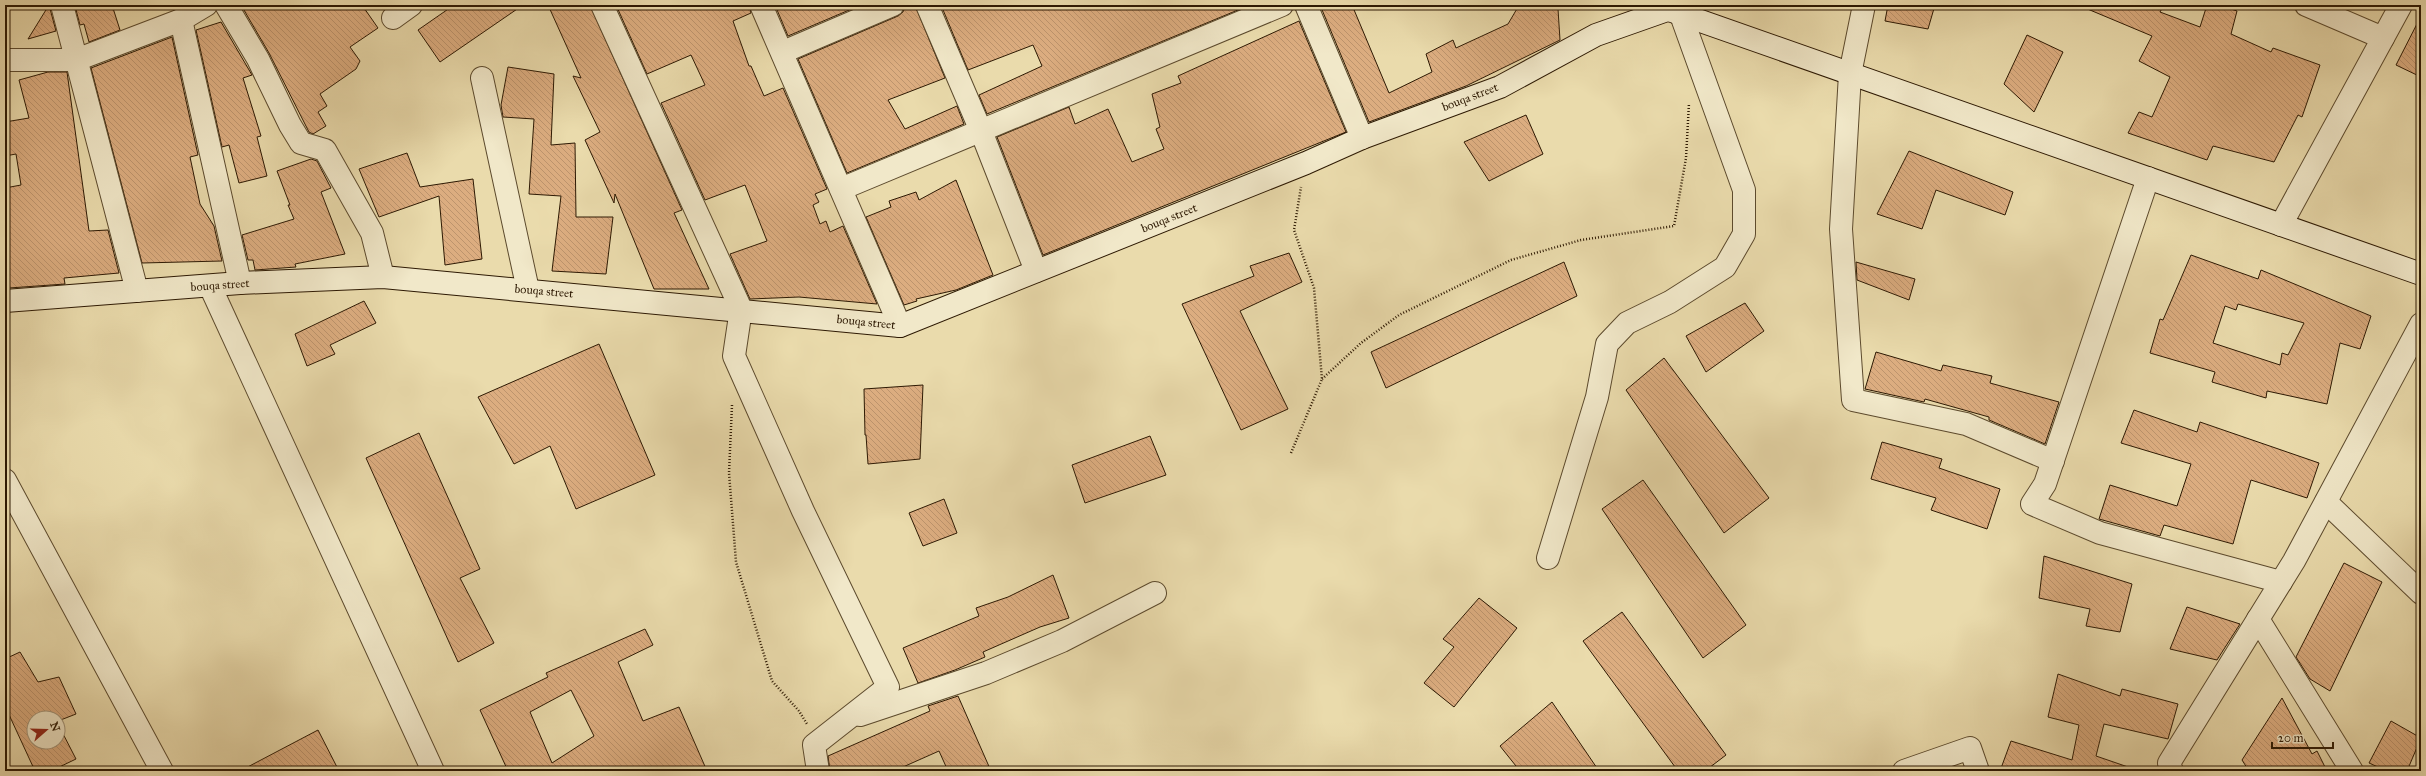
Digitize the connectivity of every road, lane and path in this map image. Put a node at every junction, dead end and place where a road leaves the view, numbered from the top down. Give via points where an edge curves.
1 (62, 5) edge
2 (206, 5) edge
3 (226, 5) edge
4 (411, 5) edge
5 (602, 5) edge
6 (761, 5) edge
7 (893, 5) edge
8 (927, 5) edge
9 (1282, 5) edge
10 (1306, 5) edge
11 (1864, 5) edge
12 (2306, 5) edge
13 (2401, 5) edge
14 (1669, 9) edge
15 (393, 18) dead end
16 (181, 20) junction
17 (2383, 38) junction
18 (783, 52) junction
19 (5, 60) edge
20 (76, 60) junction
21 (1850, 74) junction
22 (482, 78) dead end
23 (1690, 98) dead end
24 (981, 131) junction
25 (1362, 138) junction
26 (1306, 163) junction
27 (2148, 178) junction
28 (841, 189) junction
29 (2281, 225) junction
30 (1036, 271) junction
31 (2421, 274) edge
32 (383, 277) junction
33 (240, 284) junction
34 (210, 286) junction
35 (528, 290) junction
36 (137, 291) junction
37 (5, 301) edge
38 (741, 309) junction
39 (2421, 324) edge
40 (900, 326) junction
41 (1322, 379) junction
42 (732, 403) dead end
43 (1291, 454) dead end
44 (2053, 460) junction
45 (5, 480) edge
46 (2326, 502) junction
47 (1548, 558) dead end
48 (2281, 582) junction
49 (1155, 593) dead end
50 (2421, 593) edge
51 (2258, 619) junction
52 (848, 719) junction
53 (819, 742) junction
54 (162, 771) edge
55 (433, 771) edge
56 (818, 771) edge
57 (1904, 771) edge
58 (1978, 771) edge
59 (2172, 771) edge
60 (2352, 771) edge

1 - 20 street
2 - 16 street
3 - 32 street via 258,59 301,143 325,150 372,232
4 - 15 street
5 - 38 street
6 - 18 street
7 - 18 street
8 - 24 street
9 - 24 street
10 - 25 street
11 - 21 street
12 - 17 street
13 - 17 street
14 - 21 street
14 - 25 street, bouqa street via 1596,35 1500,86
14 - 47 street via 1744,190 1744,234 1726,267 1670,302 1627,323 1607,344 1597,396
16 - 20 street
16 - 33 street
17 - 29 street
18 - 28 street
19 - 20 street
20 - 36 street
21 - 27 street
21 - 44 street via 1841,229 1853,400 1966,424
22 - 35 street
23 - 41 path via 1686,158 1674,226 1581,240 1511,260 1399,316 1361,343
24 - 28 street
24 - 30 street
25 - 26 street, bouqa street
26 - 30 street, bouqa street
26 - 41 path via 1294,230 1314,288
27 - 29 street
27 - 44 street
28 - 40 street
29 - 31 street
30 - 40 street, bouqa street
32 - 33 street, bouqa street
32 - 35 street, bouqa street
33 - 34 street, bouqa street
34 - 36 street, bouqa street
34 - 55 street
35 - 38 street, bouqa street
36 - 37 street, bouqa street
38 - 40 street, bouqa street
38 - 52 street via 734,356 803,511 888,687
39 - 46 street
41 - 43 path
42 - 53 path via 729,473 736,562 772,681 799,711
44 - 48 street via 2045,484 2032,504 2100,533
45 - 54 street
46 - 48 street
46 - 50 street
48 - 51 street
49 - 52 street via 1062,641 986,673
51 - 59 street via 2169,763
51 - 60 street
52 - 53 street
53 - 56 street via 814,745
57 - 58 street via 1970,748

